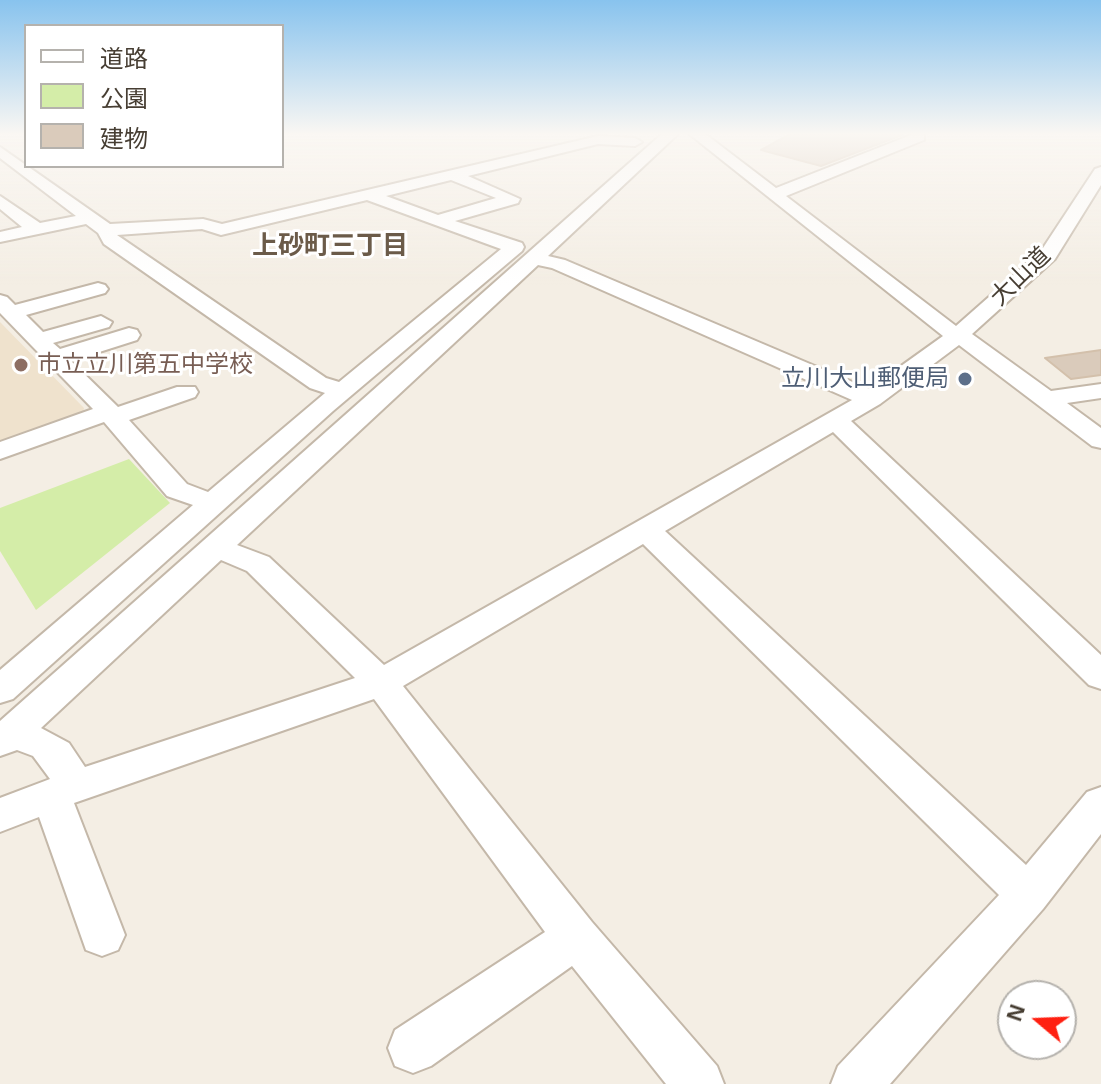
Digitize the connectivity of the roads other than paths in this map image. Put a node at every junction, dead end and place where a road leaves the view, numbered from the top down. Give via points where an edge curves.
1 (43, 184) edge
2 (424, 184) edge
3 (474, 184) edge
4 (594, 184) edge
5 (609, 184) edge
6 (759, 184) edge
7 (803, 184) edge
8 (1094, 184) edge
9 (774, 195) junction
10 (372, 196) junction
11 (0, 201) edge
12 (1080, 207) junction
13 (1101, 211) edge
14 (437, 221) junction
15 (97, 224) junction
16 (36, 229) junction
17 (0, 237) edge
18 (523, 253) junction
19 (98, 289) dead end
20 (6, 306) edge
21 (101, 322) dead end
22 (129, 335) dead end
23 (959, 335) junction
24 (38, 340) junction
25 (56, 358) junction
26 (1101, 391) edge
27 (186, 392) dead end
28 (334, 399) junction
29 (871, 399) junction
30 (1047, 399) junction
31 (111, 414) junction
32 (834, 419) junction
33 (349, 426) junction
34 (1101, 440) edge
35 (0, 451) edge
36 (215, 504) junction
37 (647, 531) junction
38 (217, 548) junction
39 (127, 581) junction
40 (172, 590) junction
41 (1101, 676) edge
42 (381, 683) junction
43 (0, 690) edge
44 (6, 738) edge
45 (64, 791) junction
46 (1101, 804) edge
47 (0, 815) edge
48 (1028, 895) junction
49 (102, 935) dead end
50 (576, 937) junction
51 (413, 1048) dead end
52 (699, 1084) edge
53 (856, 1084) edge

1 - 15 street
2 - 10 street
3 - 14 street via 512,199
4 - 18 street
5 - 18 street
6 - 9 street
7 - 9 street
8 - 12 street, 大山道
9 - 23 street
10 - 14 street
10 - 15 street via 221,230 203,224
11 - 16 street
12 - 13 street
12 - 23 street, 大山道 via 1048,255
14 - 18 street
15 - 16 street
15 - 28 street via 110,240
16 - 17 street
18 - 28 street
18 - 29 street
18 - 33 street
19 - 20 street
20 - 24 street
21 - 24 street
22 - 25 street
23 - 29 street, 大山道
23 - 30 street
24 - 25 street
25 - 31 street
26 - 30 street
27 - 31 street
28 - 33 street via 351,413
28 - 36 street
29 - 32 street, 大山道
30 - 34 street
31 - 35 street
31 - 36 street via 177,490
32 - 37 street, 大山道
32 - 41 street
33 - 38 street
36 - 39 street
37 - 42 street, 大山道
37 - 48 street
38 - 40 street
38 - 42 street via 258,564
39 - 40 street via 128,595
39 - 43 street
40 - 44 street
42 - 45 street, 大山道
42 - 50 street
44 - 45 street via 46,746 55,754
45 - 47 street, 大山道
45 - 49 street
46 - 48 street
48 - 53 street
50 - 51 street
50 - 52 street

